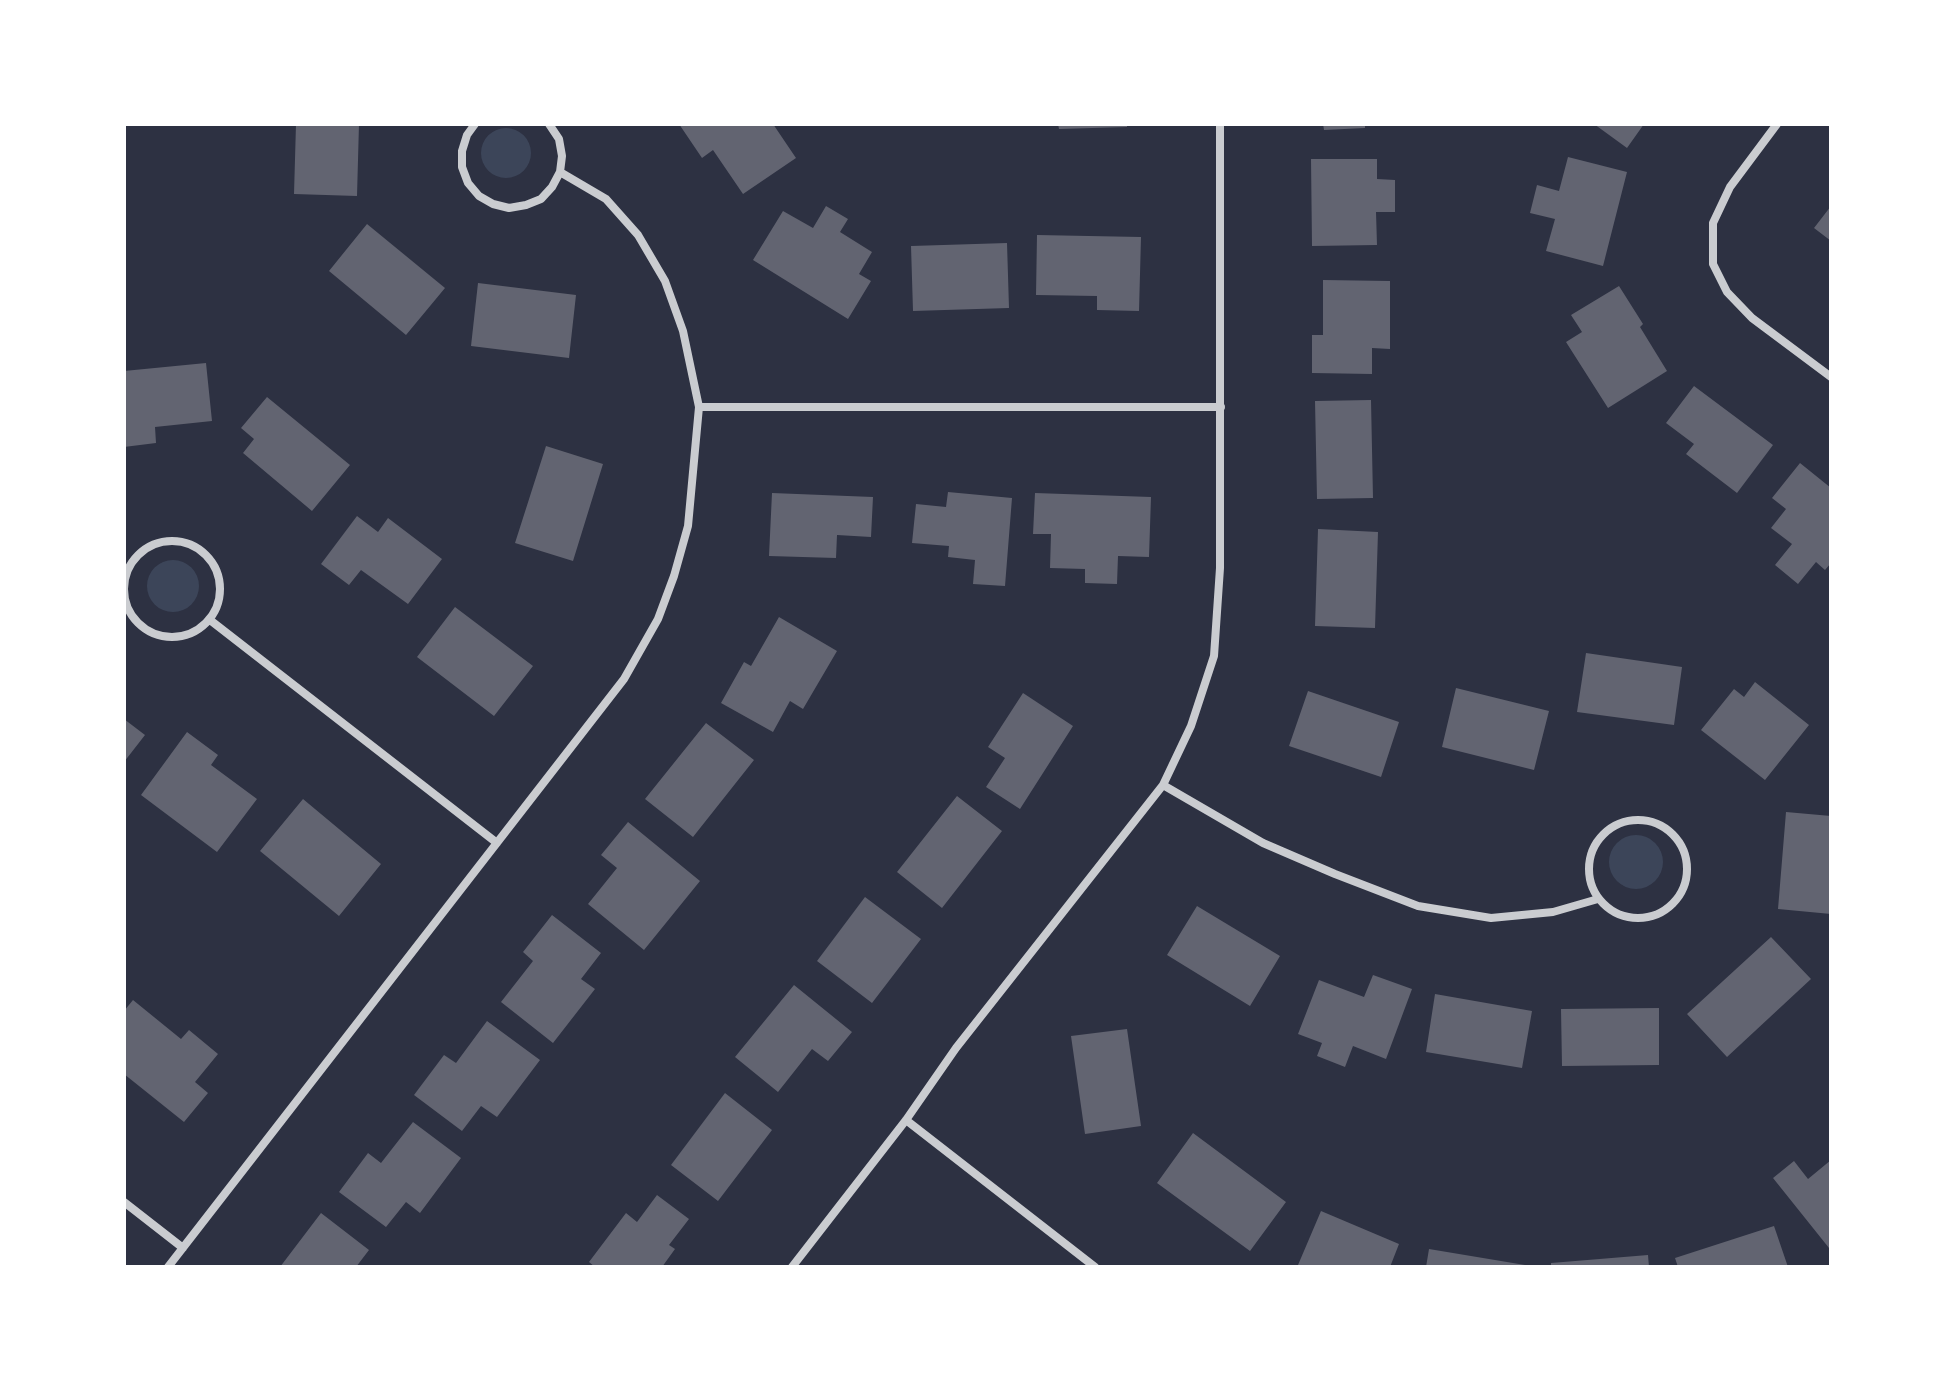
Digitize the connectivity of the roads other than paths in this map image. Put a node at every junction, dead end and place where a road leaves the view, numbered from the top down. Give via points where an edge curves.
1 (475, 124) edge
2 (549, 124) edge
3 (1220, 124) edge
4 (1777, 124) edge
5 (560, 172) junction
6 (1831, 377) edge
7 (699, 407) junction
8 (1221, 407) junction
9 (210, 620) junction
10 (1163, 785) junction
11 (497, 843) junction
12 (1598, 899) junction
13 (906, 1120) junction
14 (124, 1202) edge
15 (183, 1248) junction
16 (168, 1267) edge
17 (792, 1267) edge
18 (1095, 1267) edge

1 - 5 street via 462,151 462,167 468,183 493,204 509,208 541,199
2 - 5 street via 559,139
3 - 8 street
4 - 6 street via 1730,187 1713,223 1713,264 1727,292 1752,318
5 - 7 street via 606,199 638,235 665,281 683,331
7 - 8 street
7 - 11 street via 688,526 658,619 624,679
8 - 10 street via 1214,656 1191,726
9 - 9 street via 221,590 211,560 199,549 169,541 140,553 124,580 124,597 139,625 167,638 198,630
9 - 11 street
10 - 12 street via 1263,843 1418,906 1491,918 1553,912
10 - 13 street via 956,1048
11 - 15 street
12 - 12 street via 1625,917 1641,919 1664,911 1687,879 1682,846 1659,824 1643,820 1611,827 1591,852 1588,868
13 - 17 street
13 - 18 street
14 - 15 street
15 - 16 street

